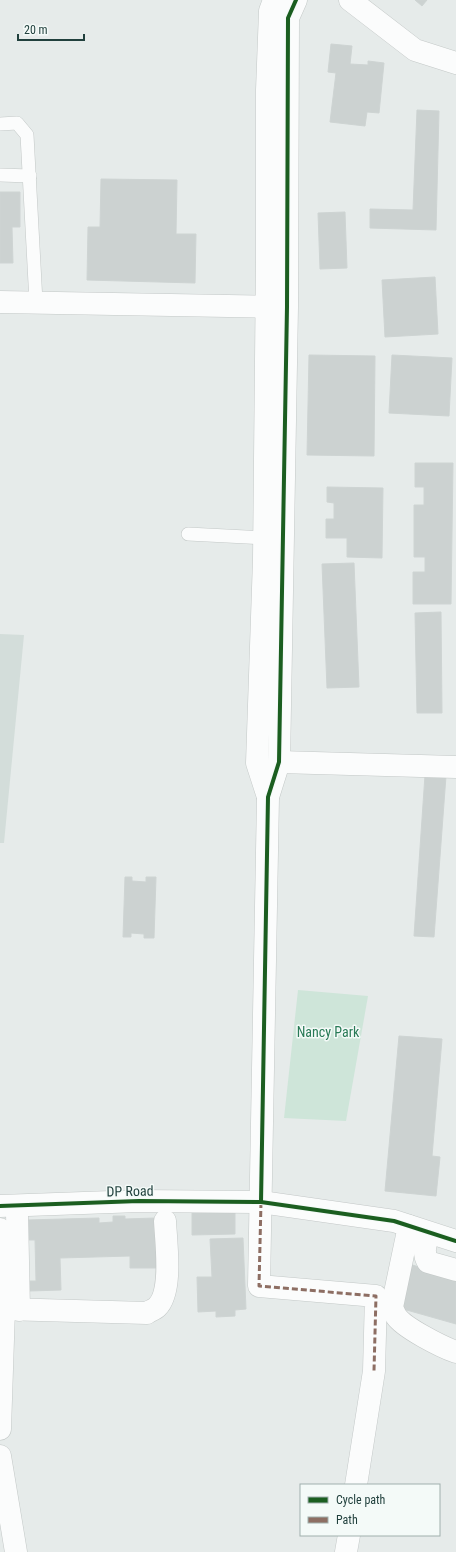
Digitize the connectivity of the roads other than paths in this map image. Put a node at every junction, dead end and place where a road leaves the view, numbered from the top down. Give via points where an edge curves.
1 (274, 0) edge
2 (296, 0) edge
3 (350, 0) edge
4 (456, 63) edge
5 (0, 124) edge
6 (0, 174) edge
7 (30, 176) junction
8 (0, 302) edge
9 (36, 302) junction
10 (277, 307) junction
11 (188, 534) dead end
12 (264, 538) junction
13 (279, 762) junction
14 (456, 767) edge
15 (268, 797) junction
16 (261, 1202) junction
17 (90, 1205) junction
18 (14, 1210) edge
19 (0, 1229) edge
20 (419, 1229) junction
21 (456, 1241) edge
22 (456, 1270) edge
23 (11, 1310) junction
24 (456, 1352) edge
25 (0, 1429) edge
26 (0, 1456) edge
27 (356, 1484) edge
28 (349, 1536) edge
29 (16, 1552) edge
30 (346, 1552) edge

1 - 10 street via 270,11 267,90
2 - 10 street via 288,18
3 - 4 street via 415,50
5 - 7 lane via 17,123 27,135
6 - 7 lane
7 - 9 lane
8 - 9 street
9 - 10 street
10 - 12 street
10 - 13 street
11 - 12 lane
12 - 15 street via 256,763
13 - 14 street
13 - 15 street
15 - 16 street
16 - 17 street, DP Road via 139,1201
16 - 20 street, DP Road via 394,1221
16 - 27 street via 259,1286 376,1296 374,1370
17 - 18 street, DP Road
17 - 23 street via 159,1213 167,1282 158,1306 147,1314
18 - 23 street
19 - 23 street
20 - 21 street, DP Road
20 - 22 street via 424,1256 428,1262
20 - 24 street via 392,1306 401,1321
23 - 25 street
26 - 29 street
28 - 30 street

